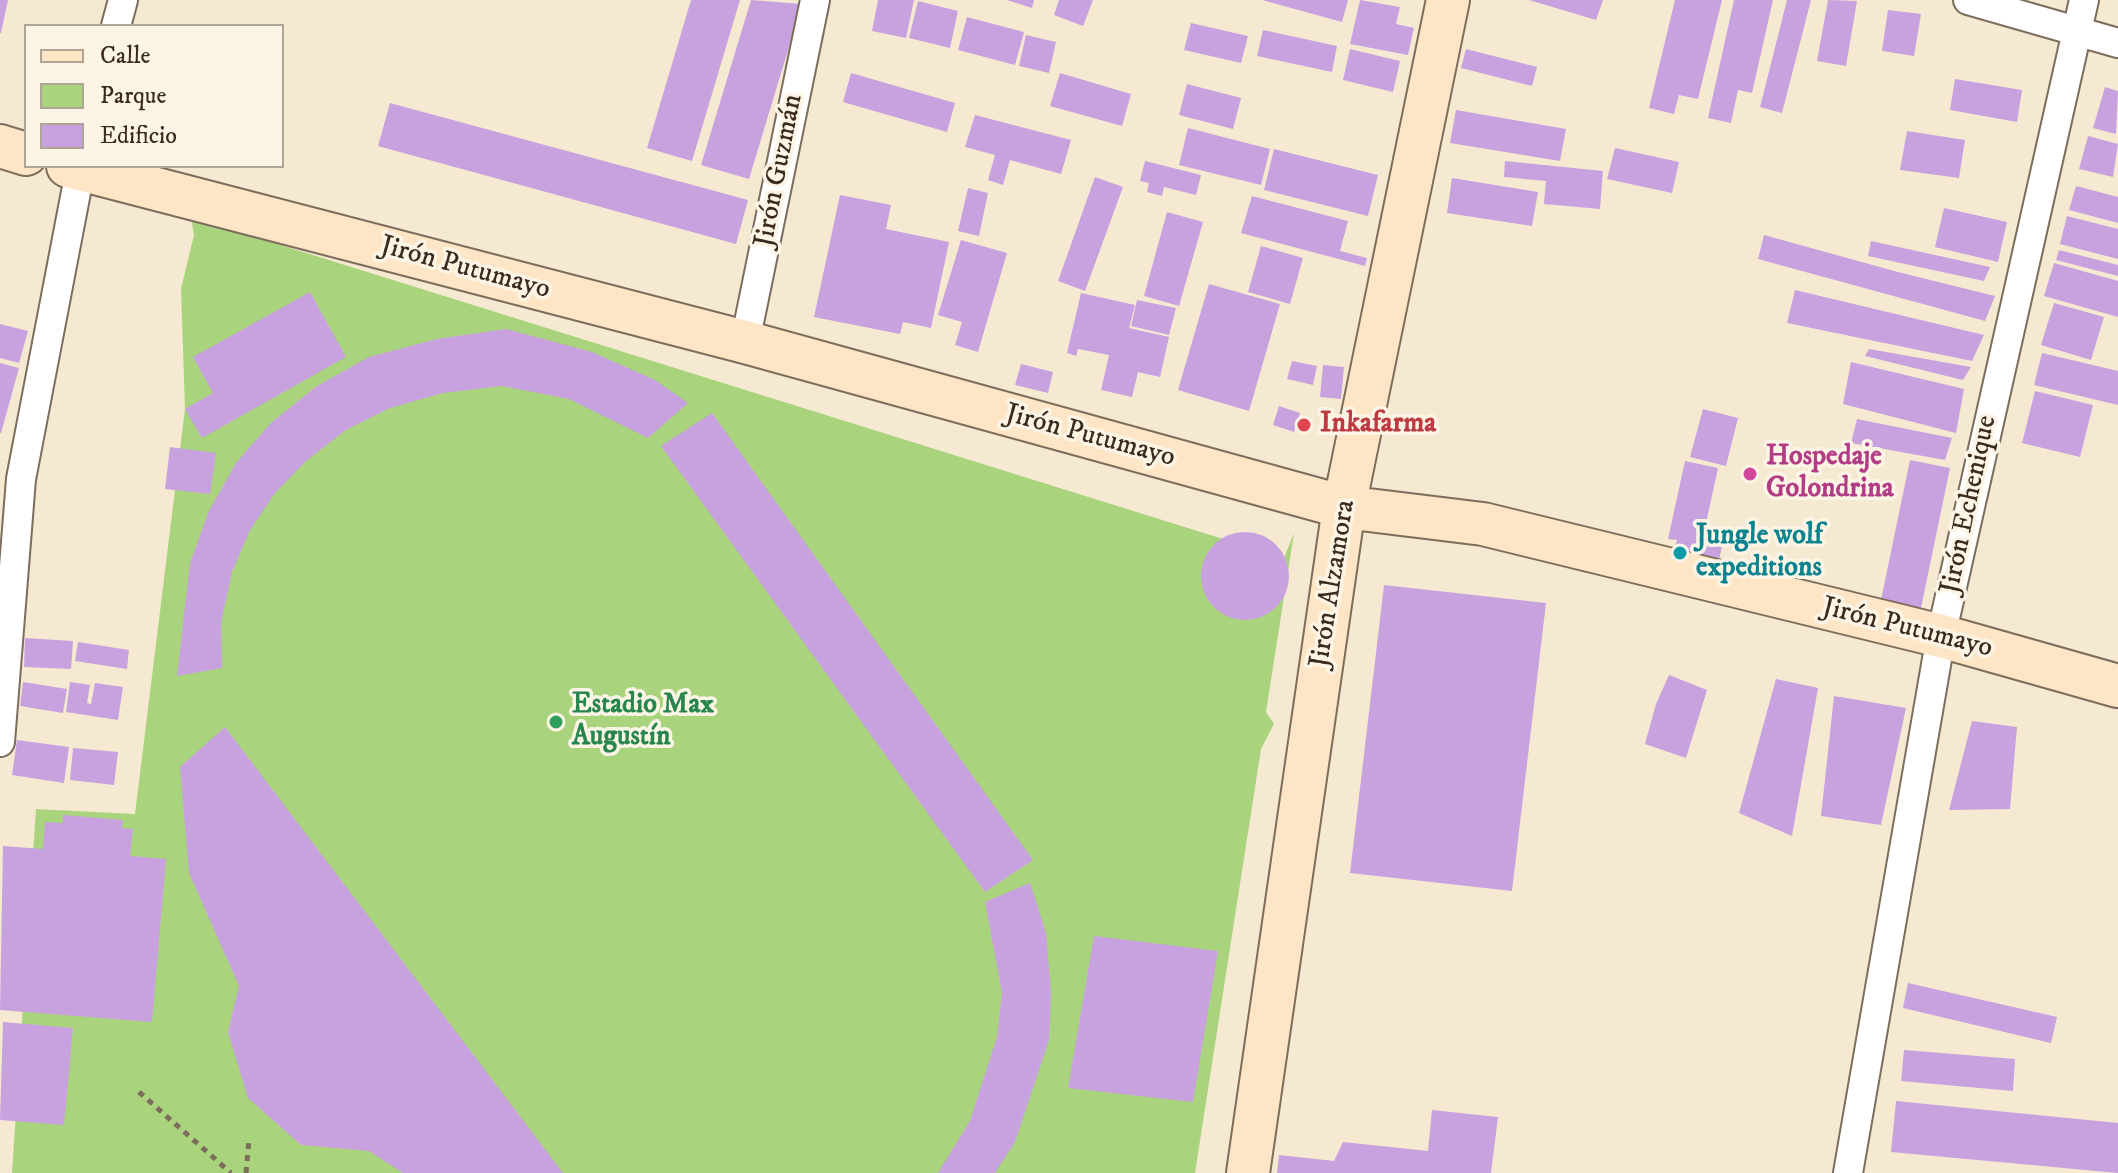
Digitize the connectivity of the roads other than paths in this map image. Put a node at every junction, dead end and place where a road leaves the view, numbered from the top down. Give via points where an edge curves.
1 (123, 0) edge
2 (815, 0) edge
3 (1448, 0) edge
4 (1968, 0) edge
5 (2084, 0) edge
6 (117, 24) edge
7 (2075, 30) junction
8 (2118, 43) edge
9 (0, 146) edge
10 (24, 153) edge
11 (76, 168) edge
12 (80, 168) edge
13 (745, 342) junction
14 (1344, 507) junction
15 (1941, 636) junction
16 (2118, 686) edge
17 (0, 742) edge
18 (1248, 1173) edge
19 (1848, 1173) edge

1 - 6 street
2 - 13 street, Jirón Guzmán
3 - 14 street, Jirón Alzamora
4 - 7 street
5 - 7 street, Jirón Echenique
7 - 8 street
7 - 15 street, Jirón Echenique
9 - 10 street
11 - 17 street via 21,479
12 - 13 street, Jirón Putumayo
13 - 14 street, Jirón Putumayo
14 - 15 street, Jirón Putumayo via 1483,524
14 - 18 street, Jirón Alzamora
15 - 16 street, Jirón Putumayo
15 - 19 street, Jirón Echenique

